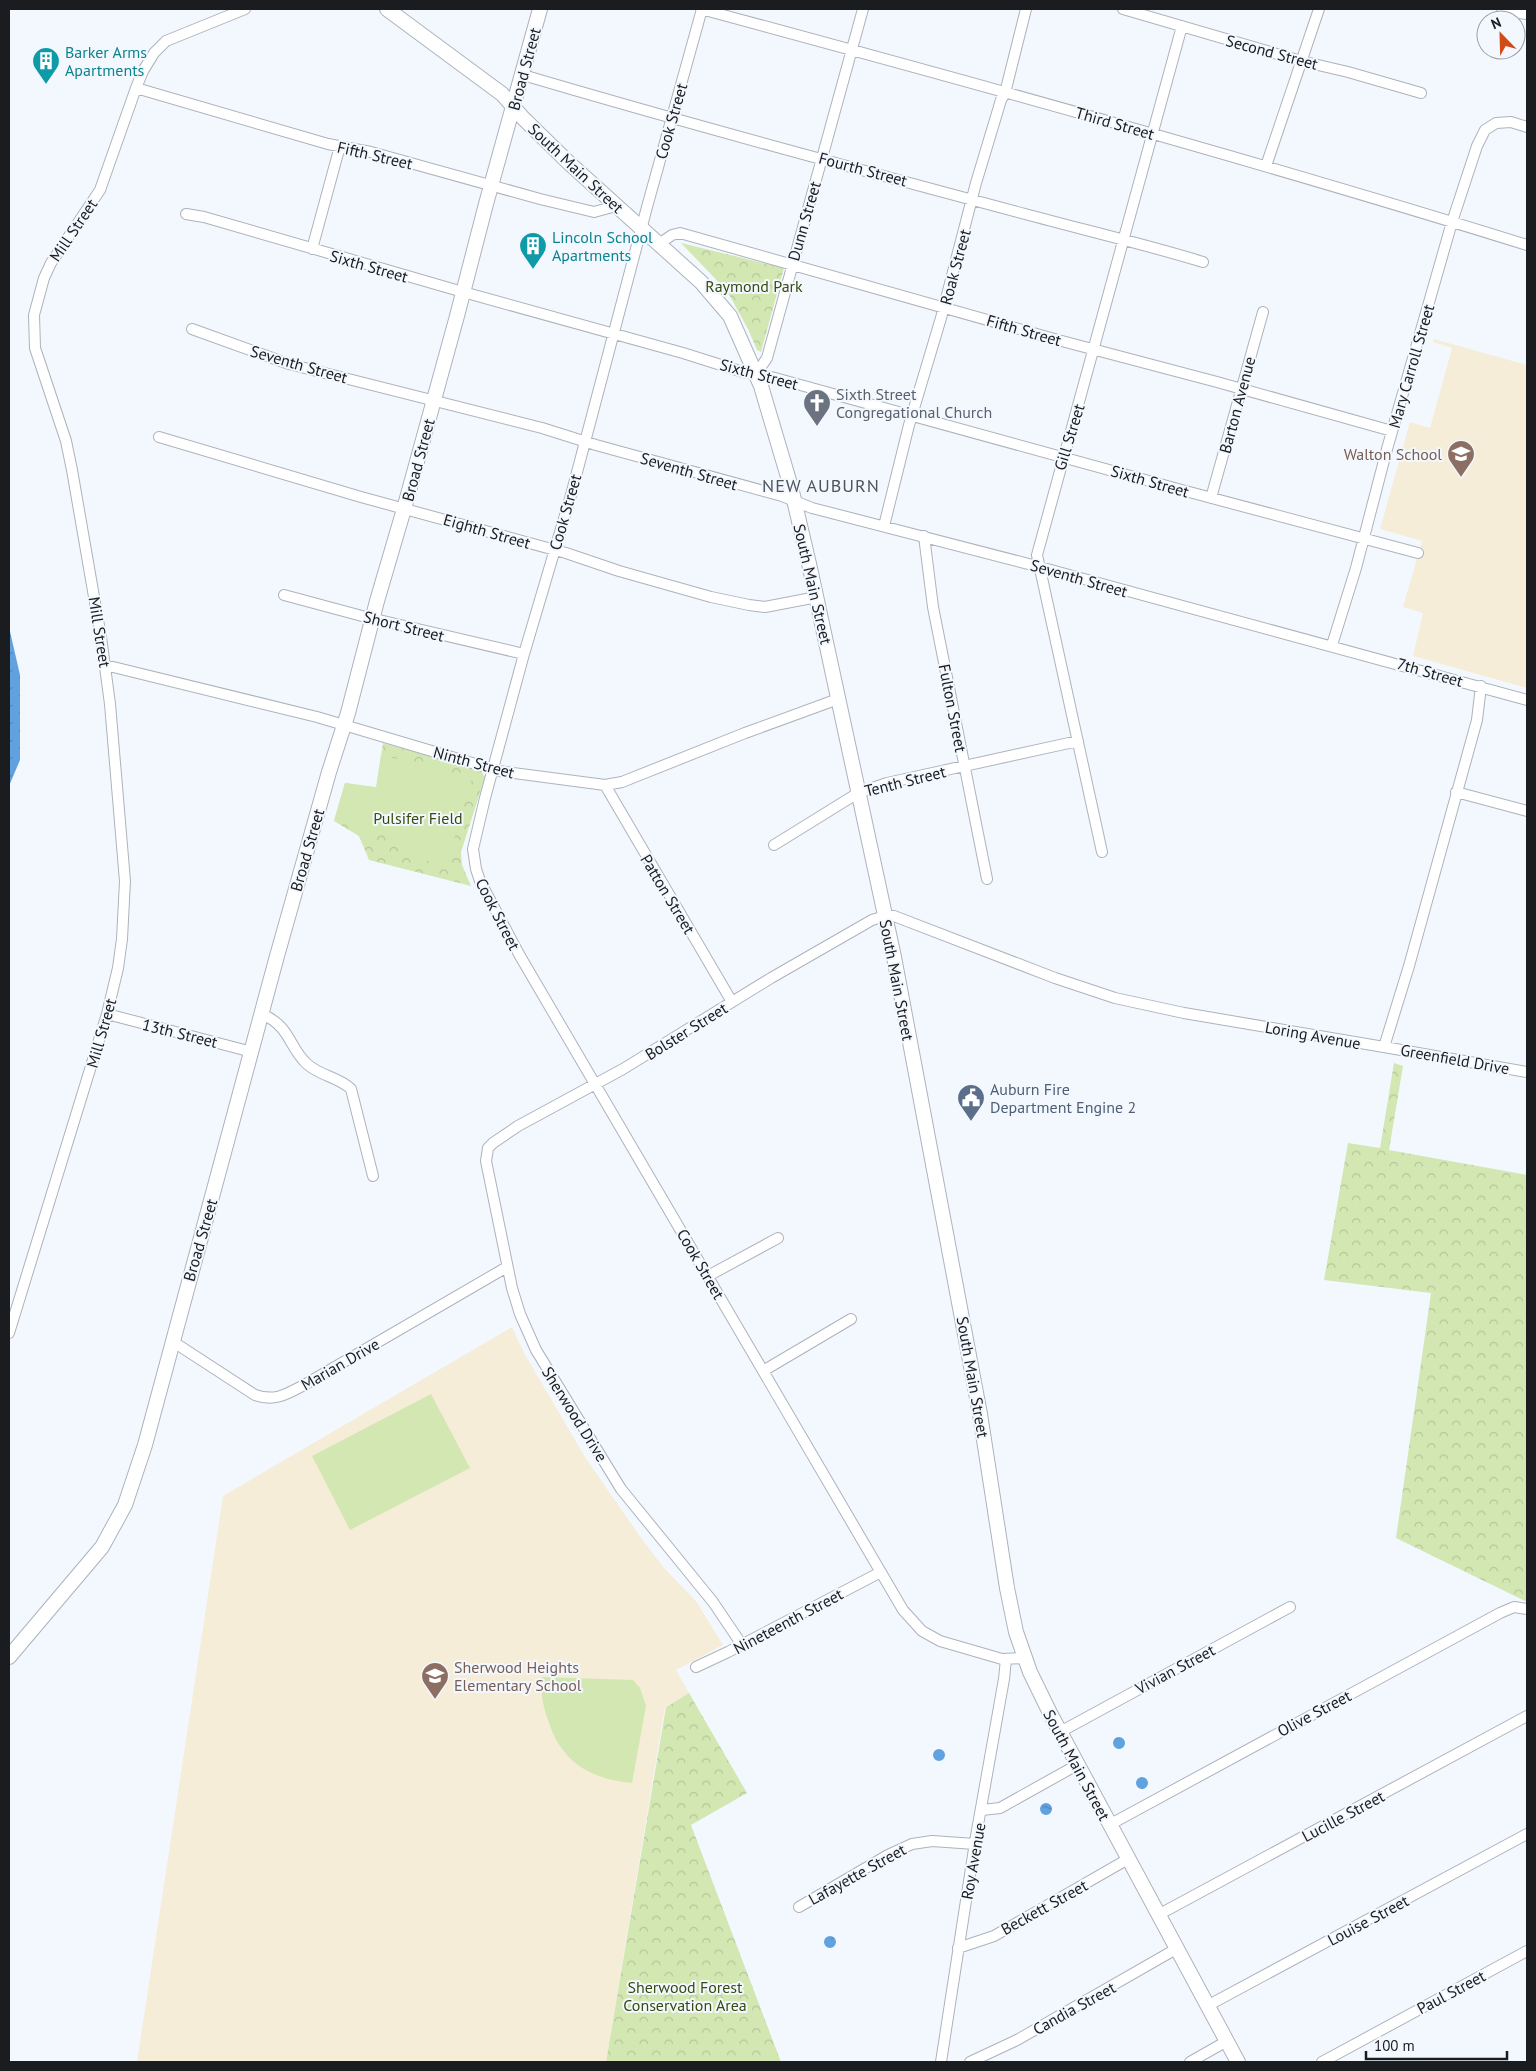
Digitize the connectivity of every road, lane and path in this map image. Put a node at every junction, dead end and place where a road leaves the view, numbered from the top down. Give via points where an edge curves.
1 (245, 9) edge
2 (387, 9) edge
3 (540, 9) edge
4 (702, 9) edge
5 (863, 9) edge
6 (1026, 9) edge
7 (1123, 9) edge
8 (1319, 9) edge
9 (1504, 9) edge
10 (1527, 12) edge
11 (1182, 26) junction
12 (852, 50) junction
13 (1301, 61) junction
14 (523, 75) junction
15 (136, 88) junction
16 (1005, 93) junction
17 (1421, 93) dead end
18 (514, 107) junction
19 (673, 117) junction
20 (1527, 127) edge
21 (1152, 134) junction
22 (340, 146) junction
23 (822, 158) junction
24 (1266, 166) junction
25 (492, 185) junction
26 (972, 199) junction
27 (616, 206) junction
28 (186, 214) dead end
29 (1452, 222) junction
30 (641, 228) junction
31 (1124, 240) junction
32 (659, 244) junction
33 (1527, 245) edge
34 (312, 249) junction
35 (1203, 262) dead end
36 (792, 264) junction
37 (463, 292) junction
38 (944, 307) junction
39 (1263, 312) dead end
40 (192, 330) dead end
41 (613, 334) junction
42 (1093, 349) junction
43 (756, 374) junction
44 (1243, 388) junction
45 (434, 399) junction
46 (912, 416) junction
47 (1392, 431) junction
48 (159, 437) dead end
49 (584, 441) junction
50 (1063, 457) junction
51 (1211, 498) junction
52 (794, 501) junction
53 (404, 508) junction
54 (884, 526) junction
55 (924, 536) junction
56 (1362, 539) junction
57 (554, 550) junction
58 (1418, 553) dead end
59 (1040, 567) junction
60 (284, 595) dead end
61 (817, 598) junction
62 (373, 618) junction
63 (1332, 646) junction
64 (524, 654) junction
65 (105, 665) junction
66 (1481, 686) junction
67 (838, 699) junction
68 (1527, 700) edge
69 (345, 725) junction
70 (1078, 740) junction
71 (964, 766) junction
72 (492, 769) junction
73 (605, 785) junction
74 (858, 792) junction
75 (1456, 792) junction
76 (1527, 811) edge
77 (774, 844) dead end
78 (1102, 852) dead end
79 (987, 879) dead end
80 (885, 916) junction
81 (732, 1002) junction
82 (108, 1014) junction
83 (262, 1014) junction
84 (1384, 1047) junction
85 (252, 1052) junction
86 (1527, 1072) edge
87 (596, 1084) junction
88 (488, 1148) joint
89 (373, 1176) dead end
90 (778, 1238) dead end
91 (507, 1267) junction
92 (708, 1276) junction
93 (851, 1319) dead end
94 (9, 1333) edge
95 (172, 1341) junction
96 (763, 1371) junction
97 (879, 1573) junction
98 (1290, 1607) dead end
99 (1525, 1608) edge
100 (742, 1645) junction
101 (9, 1657) edge
102 (1024, 1658) junction
103 (1006, 1660) junction
104 (696, 1667) dead end
105 (1527, 1716) edge
106 (1060, 1732) junction
107 (1077, 1765) junction
108 (982, 1810) junction
109 (1109, 1825) junction
110 (1527, 1834) edge
111 (975, 1844) junction
112 (1128, 1859) junction
113 (799, 1907) dead end
114 (1158, 1915) junction
115 (958, 1948) junction
116 (1176, 1949) junction
117 (1527, 1951) edge
118 (1208, 2006) junction
119 (1227, 2041) junction
120 (941, 2062) edge
121 (970, 2062) edge
122 (1190, 2062) edge
123 (1238, 2062) edge
124 (1322, 2062) edge

1 - 15 street, Mill Street via 166,41 149,60
2 - 18 street, South Main Street via 489,82
3 - 14 street, Broad Street
4 - 12 street, Third Street
4 - 19 street, Cook Street
5 - 12 street, Dunn Street
6 - 16 street, Roak Street
7 - 11 street, Second Street
8 - 13 street
9 - 10 street
11 - 13 street, Second Street
11 - 21 street, Gill Street
12 - 16 street, Third Street
12 - 23 street, Dunn Street
13 - 17 street, Second Street
13 - 24 street
14 - 18 street, Broad Street
14 - 19 street, Fourth Street
15 - 22 street, Fifth Street
15 - 65 street, Mill Street via 100,190 44,278 33,324 35,348 66,440
16 - 21 street, Third Street
16 - 26 street, Roak Street
18 - 25 street, Broad Street
18 - 27 street, South Main Street
19 - 23 street, Fourth Street
19 - 30 street, Cook Street
20 - 29 street, Mary Carroll Street via 1512,122 1496,123 1485,130
21 - 24 street, Third Street
21 - 31 street, Gill Street
22 - 25 street, Fifth Street
22 - 34 street
23 - 26 street, Fourth Street
23 - 36 street, Dunn Street
24 - 29 street, Third Street
25 - 27 street, Fifth Street via 594,212
25 - 37 street, Broad Street
26 - 31 street, Fourth Street
26 - 38 street, Roak Street
27 - 30 street, South Main Street
28 - 34 street, Sixth Street
29 - 33 street, Third Street
29 - 47 street, Mary Carroll Street
30 - 32 street, South Main Street
30 - 41 street, Cook Street
31 - 35 street, Fourth Street
31 - 42 street, Gill Street
32 - 36 street, Fifth Street via 680,233
32 - 43 street, South Main Street via 724,308
34 - 37 street, Sixth Street
36 - 38 street, Fifth Street
36 - 43 street, Dunn Street via 767,358
37 - 41 street, Sixth Street
37 - 45 street, Broad Street
38 - 42 street, Fifth Street
38 - 46 street, Roak Street
39 - 44 street, Barton Avenue
40 - 45 street, Seventh Street via 290,364
41 - 43 street, Sixth Street
41 - 49 street, Cook Street
42 - 44 street, Fifth Street
42 - 50 street, Gill Street
43 - 46 street, Sixth Street
43 - 52 street, South Main Street
44 - 47 street, Fifth Street
44 - 51 street, Barton Avenue
45 - 49 street, Seventh Street
45 - 53 street, Broad Street
46 - 50 street, Sixth Street
46 - 54 street, Roak Street
47 - 56 street, Mary Carroll Street
48 - 53 street, Eighth Street
49 - 52 street, Seventh Street
49 - 57 street, Cook Street
50 - 51 street, Sixth Street
50 - 59 street, Gill Street via 1038,548
51 - 56 street, Sixth Street
52 - 54 street, Seventh Street
52 - 61 street, South Main Street
53 - 57 street, Eighth Street
53 - 62 street, Broad Street
54 - 55 street, Seventh Street
55 - 59 street, Seventh Street
55 - 71 street, Fulton Street
56 - 58 street, Sixth Street
56 - 63 street, Mary Carroll Street
57 - 61 street, Eighth Street via 749,606 773,606
57 - 64 street, Cook Street
59 - 63 street, Seventh Street
59 - 70 street, Gill Street
60 - 62 street, Short Street
61 - 67 street, South Main Street
62 - 64 street, Short Street
62 - 69 street, Broad Street
63 - 66 street, 7th Street
64 - 72 street, Cook Street
65 - 69 street, Ninth Street
65 - 82 street, Mill Street via 124,881 121,948
66 - 68 street, 7th Street
66 - 75 street, Loring Avenue via 1477,720
67 - 73 street, Ninth Street via 622,782
67 - 74 street, South Main Street
69 - 72 street, Ninth Street
69 - 83 street, Broad Street
70 - 71 street, Tenth Street
70 - 78 street, Gill Street
71 - 74 street, Tenth Street
71 - 79 street, Fulton Street
72 - 73 street, Ninth Street
72 - 87 street, Cook Street via 474,841 476,869 498,917
73 - 81 street, Patton Street
74 - 77 street, Tenth Street
74 - 80 street, South Main Street
75 - 76 street
75 - 84 street, Loring Avenue
80 - 81 street, Bolster Street via 818,950
80 - 84 street, Loring Avenue via 894,916 1115,998
80 - 102 street, South Main Street via 980,1414 1007,1588
81 - 87 street, Bolster Street
82 - 85 street, 13th Street
82 - 94 street, Mill Street
83 - 85 street, Broad Street
83 - 89 street via 282,1026 297,1052 313,1070 345,1083 351,1089
84 - 86 street, Greenfield Drive
85 - 95 street, Broad Street
87 - 88 street, Bolster Street via 518,1126
87 - 92 street, Cook Street
88 - 91 street, Sherwood Drive via 486,1161
90 - 92 street
91 - 95 street, Marian Drive via 304,1385 276,1398 255,1395
91 - 100 street, Sherwood Drive via 527,1332 622,1490 713,1602
92 - 96 street, Cook Street
93 - 96 street
95 - 101 street, Broad Street via 145,1445 119,1518 102,1547
96 - 97 street, Cook Street
97 - 100 street, Nineteenth Street
97 - 103 street, Cook Street via 902,1610 922,1630 950,1645
98 - 106 street, Vivian Street
99 - 109 street, Olive Street via 1514,1607 1500,1613
100 - 104 street, Nineteenth Street
102 - 103 street, Cook Street
102 - 106 street, South Main Street
103 - 108 street, Roy Avenue
105 - 114 street, Lucille Street
106 - 107 street, South Main Street
107 - 108 street via 1000,1808
107 - 109 street, South Main Street
108 - 111 street, Roy Avenue
109 - 112 street, South Main Street
110 - 118 street, Louise Street
111 - 113 street, Lafayette Street via 932,1841 912,1844
111 - 115 street, Roy Avenue
112 - 114 street, South Main Street
112 - 115 street, Beckett Street via 994,1936
114 - 116 street, South Main Street
115 - 120 street, Roy Avenue
116 - 118 street, South Main Street
116 - 121 street, Candia Street
117 - 124 street, Paul Street
118 - 119 street, South Main Street
119 - 122 street
119 - 123 street, South Main Street

